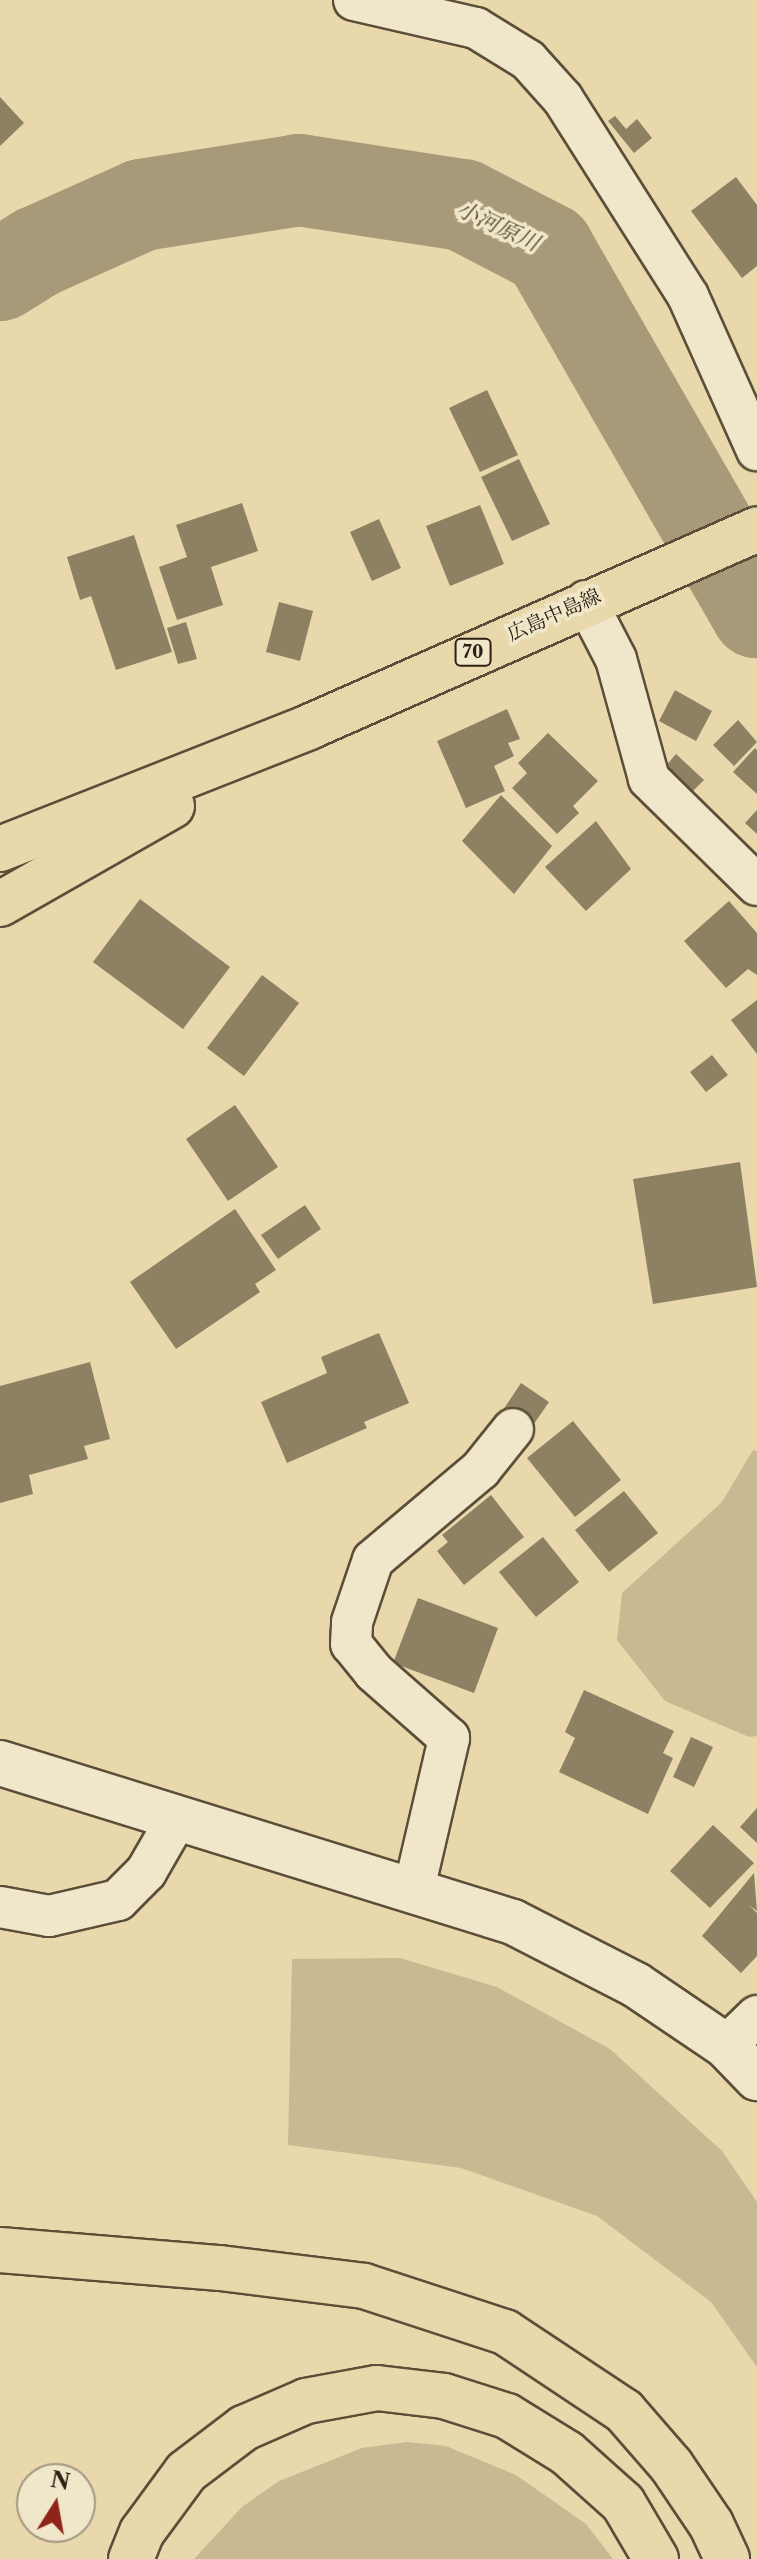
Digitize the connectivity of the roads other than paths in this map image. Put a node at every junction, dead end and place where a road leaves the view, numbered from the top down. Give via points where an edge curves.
1 (354, 0) edge
2 (757, 450) edge
3 (757, 529) edge
4 (586, 601) junction
5 (309, 727) junction
6 (0, 849) edge
7 (757, 885) edge
8 (0, 904) edge
9 (513, 1429) dead end
10 (0, 1763) edge
11 (177, 1818) junction
12 (414, 1889) junction
13 (0, 1907) edge
14 (757, 2016) edge
15 (726, 2046) junction
16 (757, 2078) edge
17 (0, 2250) edge
18 (131, 2559) edge
19 (656, 2559) edge
20 (727, 2559) edge

1 - 2 street via 476,28 528,60 563,99 688,296
3 - 4 main road, 広島中島線 / 70
4 - 5 main road, 広島中島線 / 70
4 - 7 street via 616,659 649,779
5 - 6 main road, 広島中島線 / 70
5 - 8 main road, 広島中島線 / 70
9 - 12 street via 481,1469 373,1560 352,1622 351,1644 374,1672 449,1738
10 - 11 street
11 - 12 street
11 - 13 street via 146,1872 118,1900 49,1916
12 - 15 street via 513,1922 636,1985
14 - 15 street
15 - 16 street
17 - 20 main road via 364,2286 505,2332 624,2411 679,2476
18 - 19 main road via 142,2532 186,2472 244,2428 306,2401 377,2388 444,2396 507,2416 567,2453 623,2503

